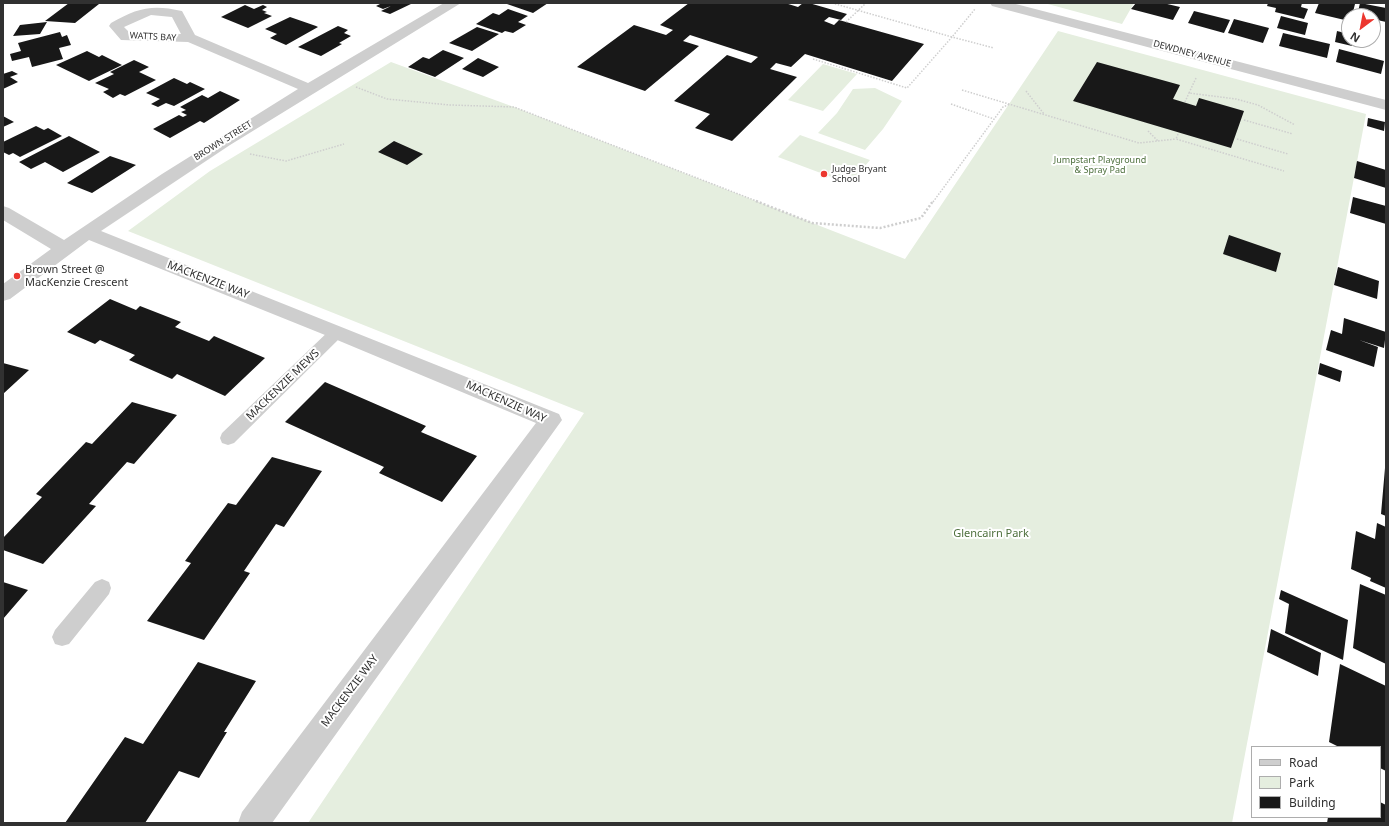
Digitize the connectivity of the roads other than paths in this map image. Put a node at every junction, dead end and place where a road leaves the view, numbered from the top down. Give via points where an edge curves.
1 (454, 3) edge
2 (997, 3) edge
3 (190, 38) dead end
4 (308, 88) junction
5 (1386, 105) edge
6 (3, 212) edge
7 (88, 233) junction
8 (65, 249) junction
9 (3, 294) edge
10 (337, 332) junction
11 (228, 438) dead end
12 (102, 588) dead end
13 (62, 637) dead end
14 (253, 823) edge

1 - 4 street, BROWN STREET
2 - 5 street, DEWDNEY AVENUE
3 - 4 street, WATTS BAY
4 - 7 street, BROWN STREET via 193,160
6 - 8 street
7 - 8 street, BROWN STREET
7 - 10 street, MACKENZIE WAY
8 - 9 street, BROWN STREET
10 - 11 lane, MACKENZIE MEWS
10 - 14 street, MACKENZIE WAY via 551,420
12 - 13 lane

